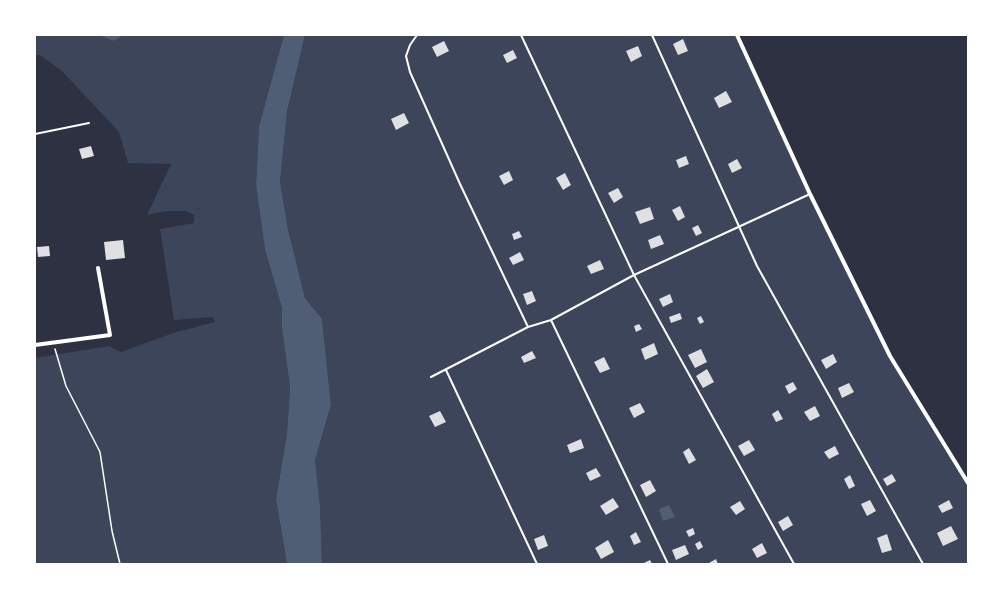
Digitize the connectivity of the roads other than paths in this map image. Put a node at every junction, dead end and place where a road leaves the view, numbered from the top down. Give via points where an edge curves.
1 (417, 35) edge
2 (521, 35) edge
3 (652, 35) edge
4 (737, 35) edge
5 (89, 123) dead end
6 (35, 134) edge
7 (810, 194) junction
8 (740, 225) junction
9 (98, 268) dead end
10 (634, 275) junction
11 (551, 320) junction
12 (528, 327) junction
13 (35, 346) edge
14 (446, 370) junction
15 (431, 377) dead end
16 (968, 483) edge
17 (537, 564) edge
18 (668, 564) edge
19 (794, 564) edge
20 (923, 564) edge

1 - 12 lane via 406,56 410,72
2 - 10 lane
3 - 8 lane
4 - 7 street
5 - 6 lane
7 - 8 lane
7 - 16 street via 890,356
8 - 10 lane
8 - 20 lane via 757,266
9 - 13 street via 110,335
10 - 11 lane
10 - 19 lane
11 - 12 lane
11 - 18 lane
12 - 14 lane
14 - 15 lane
14 - 17 lane

